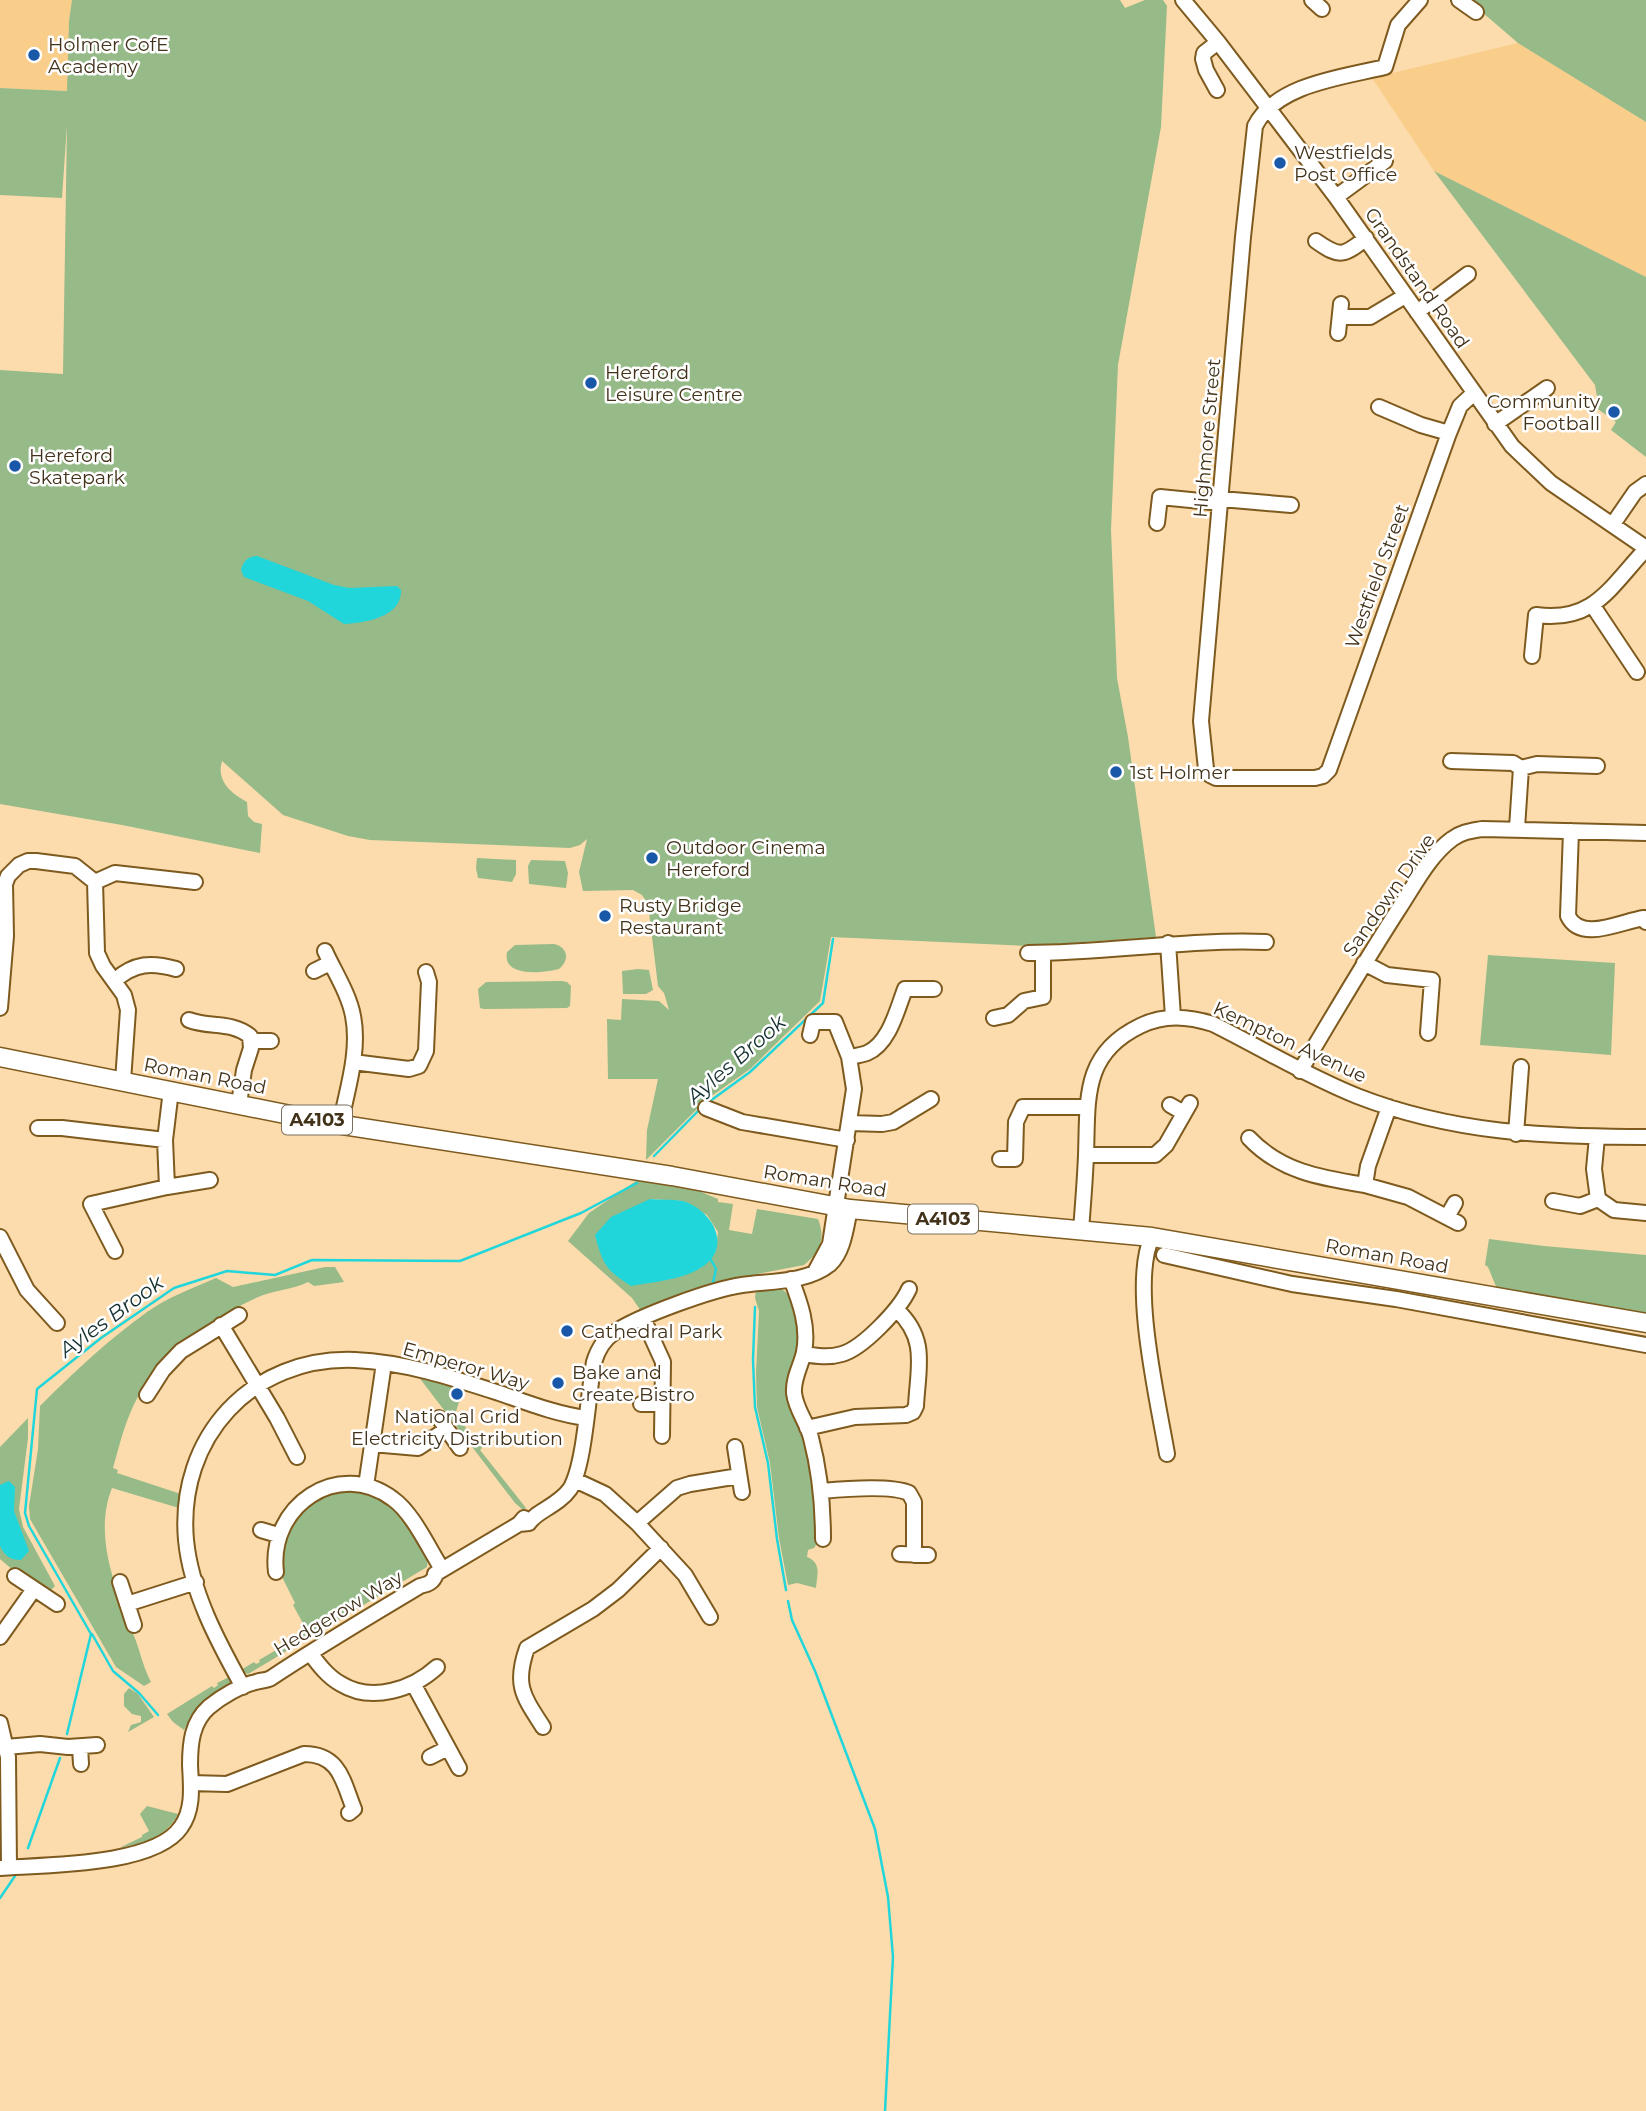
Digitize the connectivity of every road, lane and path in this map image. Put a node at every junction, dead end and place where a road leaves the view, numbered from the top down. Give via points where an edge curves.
1 (1183, 0) edge
2 (1420, 0) edge
3 (1459, 0) edge
4 (1476, 12) dead end
5 (1218, 41) junction
6 (1217, 90) dead end
7 (1269, 108) junction
8 (1385, 161) dead end
9 (1336, 197) junction
10 (1366, 238) junction
11 (1317, 241) dead end
12 (1468, 274) dead end
13 (1405, 296) junction
14 (1417, 312) junction
15 (1338, 332) dead end
16 (1547, 388) dead end
17 (1474, 393) junction
18 (1379, 407) dead end
19 (1495, 424) junction
20 (1449, 433) junction
21 (1646, 484) edge
22 (1221, 501) junction
23 (1291, 505) dead end
24 (1157, 523) dead end
25 (1613, 524) junction
26 (1646, 548) edge
27 (1592, 606) junction
28 (1532, 656) dead end
29 (1637, 672) dead end
30 (1451, 761) dead end
31 (1597, 766) dead end
32 (1521, 768) junction
33 (1210, 775) joint
34 (1517, 828) junction
35 (1570, 831) junction
36 (1646, 834) edge
37 (95, 882) junction
38 (195, 882) dead end
39 (1646, 922) edge
40 (1168, 943) junction
41 (1266, 943) dead end
42 (1364, 963) junction
43 (176, 969) dead end
44 (314, 971) dead end
45 (426, 972) dead end
46 (115, 980) junction
47 (934, 989) dead end
48 (0, 1008) edge
49 (1173, 1017) junction
50 (994, 1018) dead end
51 (188, 1020) dead end
52 (1428, 1033) dead end
53 (810, 1035) dead end
54 (252, 1041) junction
55 (271, 1041) dead end
56 (0, 1057) edge
57 (849, 1057) junction
58 (353, 1062) junction
59 (1521, 1067) dead end
60 (1300, 1071) junction
61 (123, 1081) junction
62 (171, 1090) junction
63 (931, 1099) dead end
64 (239, 1104) junction
65 (1170, 1105) dead end
66 (1087, 1107) junction
67 (1389, 1107) junction
68 (706, 1108) dead end
69 (850, 1123) junction
70 (340, 1125) junction
71 (38, 1128) dead end
72 (1516, 1134) junction
73 (1597, 1137) junction
74 (1646, 1137) edge
75 (1250, 1138) dead end
76 (165, 1140) junction
77 (847, 1140) junction
78 (1086, 1155) junction
79 (1000, 1159) dead end
80 (210, 1180) dead end
81 (1365, 1185) junction
82 (167, 1187) junction
83 (1598, 1199) junction
84 (1553, 1201) dead end
85 (1455, 1203) dead end
86 (842, 1208) junction
87 (1646, 1213) edge
88 (1081, 1230) junction
89 (0, 1237) edge
90 (1152, 1237) junction
91 (115, 1251) dead end
92 (1164, 1255) dead end
93 (1316, 1264) junction
94 (791, 1279) junction
95 (1311, 1287) junction
96 (909, 1289) dead end
97 (897, 1310) junction
98 (239, 1315) dead end
99 (643, 1318) junction
100 (1646, 1323) edge
101 (55, 1325) dead end
102 (221, 1325) junction
103 (1646, 1345) edge
104 (804, 1354) junction
105 (384, 1363) junction
106 (258, 1385) junction
107 (147, 1395) dead end
108 (641, 1404) dead end
109 (662, 1404) junction
110 (586, 1418) junction
111 (807, 1428) junction
112 (662, 1436) dead end
113 (372, 1444) junction
114 (734, 1447) dead end
115 (460, 1448) dead end
116 (1167, 1454) dead end
117 (297, 1457) dead end
118 (739, 1476) junction
119 (575, 1480) junction
120 (366, 1486) junction
121 (822, 1491) junction
122 (742, 1492) dead end
123 (637, 1522) junction
124 (261, 1530) dead end
125 (278, 1535) junction
126 (823, 1539) dead end
127 (661, 1548) junction
128 (914, 1555) dead end
129 (276, 1572) dead end
130 (439, 1572) junction
131 (15, 1576) dead end
132 (120, 1582) dead end
133 (196, 1582) junction
134 (34, 1588) junction
135 (57, 1604) dead end
136 (127, 1604) junction
137 (710, 1617) dead end
138 (134, 1625) dead end
139 (0, 1637) edge
140 (310, 1653) junction
141 (437, 1667) dead end
142 (250, 1684) junction
143 (414, 1685) junction
144 (0, 1723) edge
145 (543, 1727) dead end
146 (97, 1745) dead end
147 (6, 1747) junction
148 (80, 1747) junction
149 (448, 1748) junction
150 (430, 1757) dead end
151 (81, 1764) dead end
152 (459, 1768) dead end
153 (191, 1783) junction
154 (3, 1797) edge
155 (349, 1813) dead end
156 (5, 1868) edge

1 - 5 street, Grandstand Road
2 - 7 street via 1398,25 1385,67 1289,93
3 - 4 street
5 - 6 street via 1203,59
5 - 7 street, Grandstand Road
7 - 9 street, Grandstand Road
7 - 22 street, Highmore Street via 1253,134
8 - 9 street
9 - 10 street, Grandstand Road
10 - 11 street via 1340,254
10 - 13 street, Grandstand Road
12 - 14 street
13 - 14 street, Grandstand Road
13 - 15 street via 1370,317 1340,310
14 - 17 street, Grandstand Road
16 - 19 street
17 - 19 street, Grandstand Road
17 - 20 street, Westfield Street via 1461,407
18 - 20 street
19 - 25 street, Grandstand Road via 1535,470
20 - 33 street, Westfield Street via 1329,770 1315,778
21 - 25 street
22 - 23 street
22 - 24 street via 1160,497
22 - 33 street, Highmore Street via 1201,721
25 - 26 street, Grandstand Road
26 - 27 street
27 - 28 street via 1563,617 1536,615
27 - 29 street
30 - 32 street via 1513,763
31 - 32 street via 1537,764
32 - 34 street
34 - 35 street, Sandown Drive
34 - 42 street, Sandown Drive via 1482,829 1451,839 1413,887
35 - 36 street, Sandown Drive
35 - 39 street via 1568,916 1572,923 1588,930 1644,918
37 - 38 street via 115,873
37 - 46 street via 97,953
37 - 48 street via 75,866 36,861 19,865 8,876
40 - 41 street
40 - 49 street
40 - 50 street via 1036,953 1042,997 1024,1001 1008,1015
42 - 52 street via 1387,975 1432,980
42 - 60 street, Sandown Drive
43 - 46 street via 141,965
44 - 58 street via 328,957 353,1015
45 - 58 street via 426,1051 419,1066 409,1069
46 - 61 street via 128,1010
47 - 57 street via 905,989 882,1039 868,1053
49 - 60 street, Kempton Avenue via 1213,1024
49 - 66 street, Kempton Avenue via 1145,1024 1112,1044 1091,1077
51 - 54 street via 239,1028
53 - 57 street via 813,1021 835,1022
54 - 55 street
54 - 64 street
56 - 61 main road, Roman Road / A4103
57 - 69 street via 854,1089
58 - 70 street
59 - 72 street
60 - 67 street, Kempton Avenue
61 - 62 main road, Roman Road / A4103
62 - 64 main road, Roman Road / A4103
62 - 76 street
63 - 69 street via 893,1122
64 - 70 main road, Roman Road / A4103
65 - 78 street via 1187,1108 1155,1155
66 - 78 street, Kempton Avenue
66 - 79 street via 1023,1107 1016,1122 1015,1159
67 - 72 street, Kempton Avenue via 1466,1127
67 - 81 street
68 - 77 street via 743,1122
69 - 77 street
70 - 86 main road, Roman Road / A4103 via 672,1176
71 - 76 street
72 - 73 street, Kempton Avenue
73 - 74 street, Kempton Avenue
73 - 83 street via 1594,1170
75 - 81 street via 1264,1152 1306,1174
76 - 82 street
77 - 86 street
78 - 88 street, Kempton Avenue
80 - 82 street
81 - 85 street via 1408,1198 1453,1220
82 - 91 street via 91,1204
83 - 84 street via 1580,1206
83 - 87 street via 1614,1210
86 - 88 main road, Roman Road / A4103
86 - 94 street via 816,1270
88 - 90 main road, Roman Road / A4103
89 - 101 street via 27,1290
90 - 93 main road, Roman Road / A4103
90 - 116 street via 1145,1254 1145,1317
92 - 95 street
93 - 95 street
93 - 100 main road, Roman Road / A4103
94 - 99 street via 721,1290
94 - 104 street via 805,1326
95 - 103 street
96 - 97 street
97 - 104 street via 846,1353 833,1357
97 - 111 street via 916,1334 913,1412 855,1417
98 - 102 street
99 - 109 street via 663,1362
99 - 110 street via 615,1332 597,1352
102 - 106 street
102 - 107 street via 181,1351
104 - 111 street via 794,1394
105 - 106 street, Emperor Way via 317,1362
105 - 110 street, Emperor Way
105 - 113 street
106 - 117 street
106 - 133 street, Emperor Way via 217,1423 193,1468 186,1526
108 - 109 street
109 - 112 street
110 - 119 street
111 - 121 street
113 - 115 street via 418,1448 443,1423
113 - 120 street
114 - 118 street
118 - 122 street
118 - 123 street via 677,1488
119 - 123 street via 605,1494
119 - 130 street, Hedgerow Way via 557,1504
120 - 125 street via 336,1485 314,1493 291,1513
120 - 130 street via 402,1507
121 - 126 street
121 - 128 street via 909,1493 914,1502
123 - 127 street
124 - 125 street
125 - 129 street
127 - 137 street via 685,1575
127 - 145 street via 611,1596 527,1647 520,1682 529,1712
130 - 140 street, Hedgerow Way via 426,1576 420,1586
131 - 134 street
132 - 136 street
133 - 136 street
133 - 142 street, Emperor Way via 216,1637
134 - 135 street
134 - 139 street
136 - 138 street
140 - 142 street, Hedgerow Way
140 - 143 street via 329,1675 349,1688 375,1692
141 - 143 street
142 - 153 street, Hedgerow Way via 209,1707 197,1723 190,1748
143 - 149 street
144 - 147 street
146 - 148 street
147 - 148 street
147 - 154 street
148 - 151 street
149 - 150 street
149 - 152 street
153 - 155 street via 227,1784 304,1754 315,1754 339,1770 354,1809
153 - 156 street, Hedgerow Way via 184,1822 159,1847 98,1860
154 - 156 street

